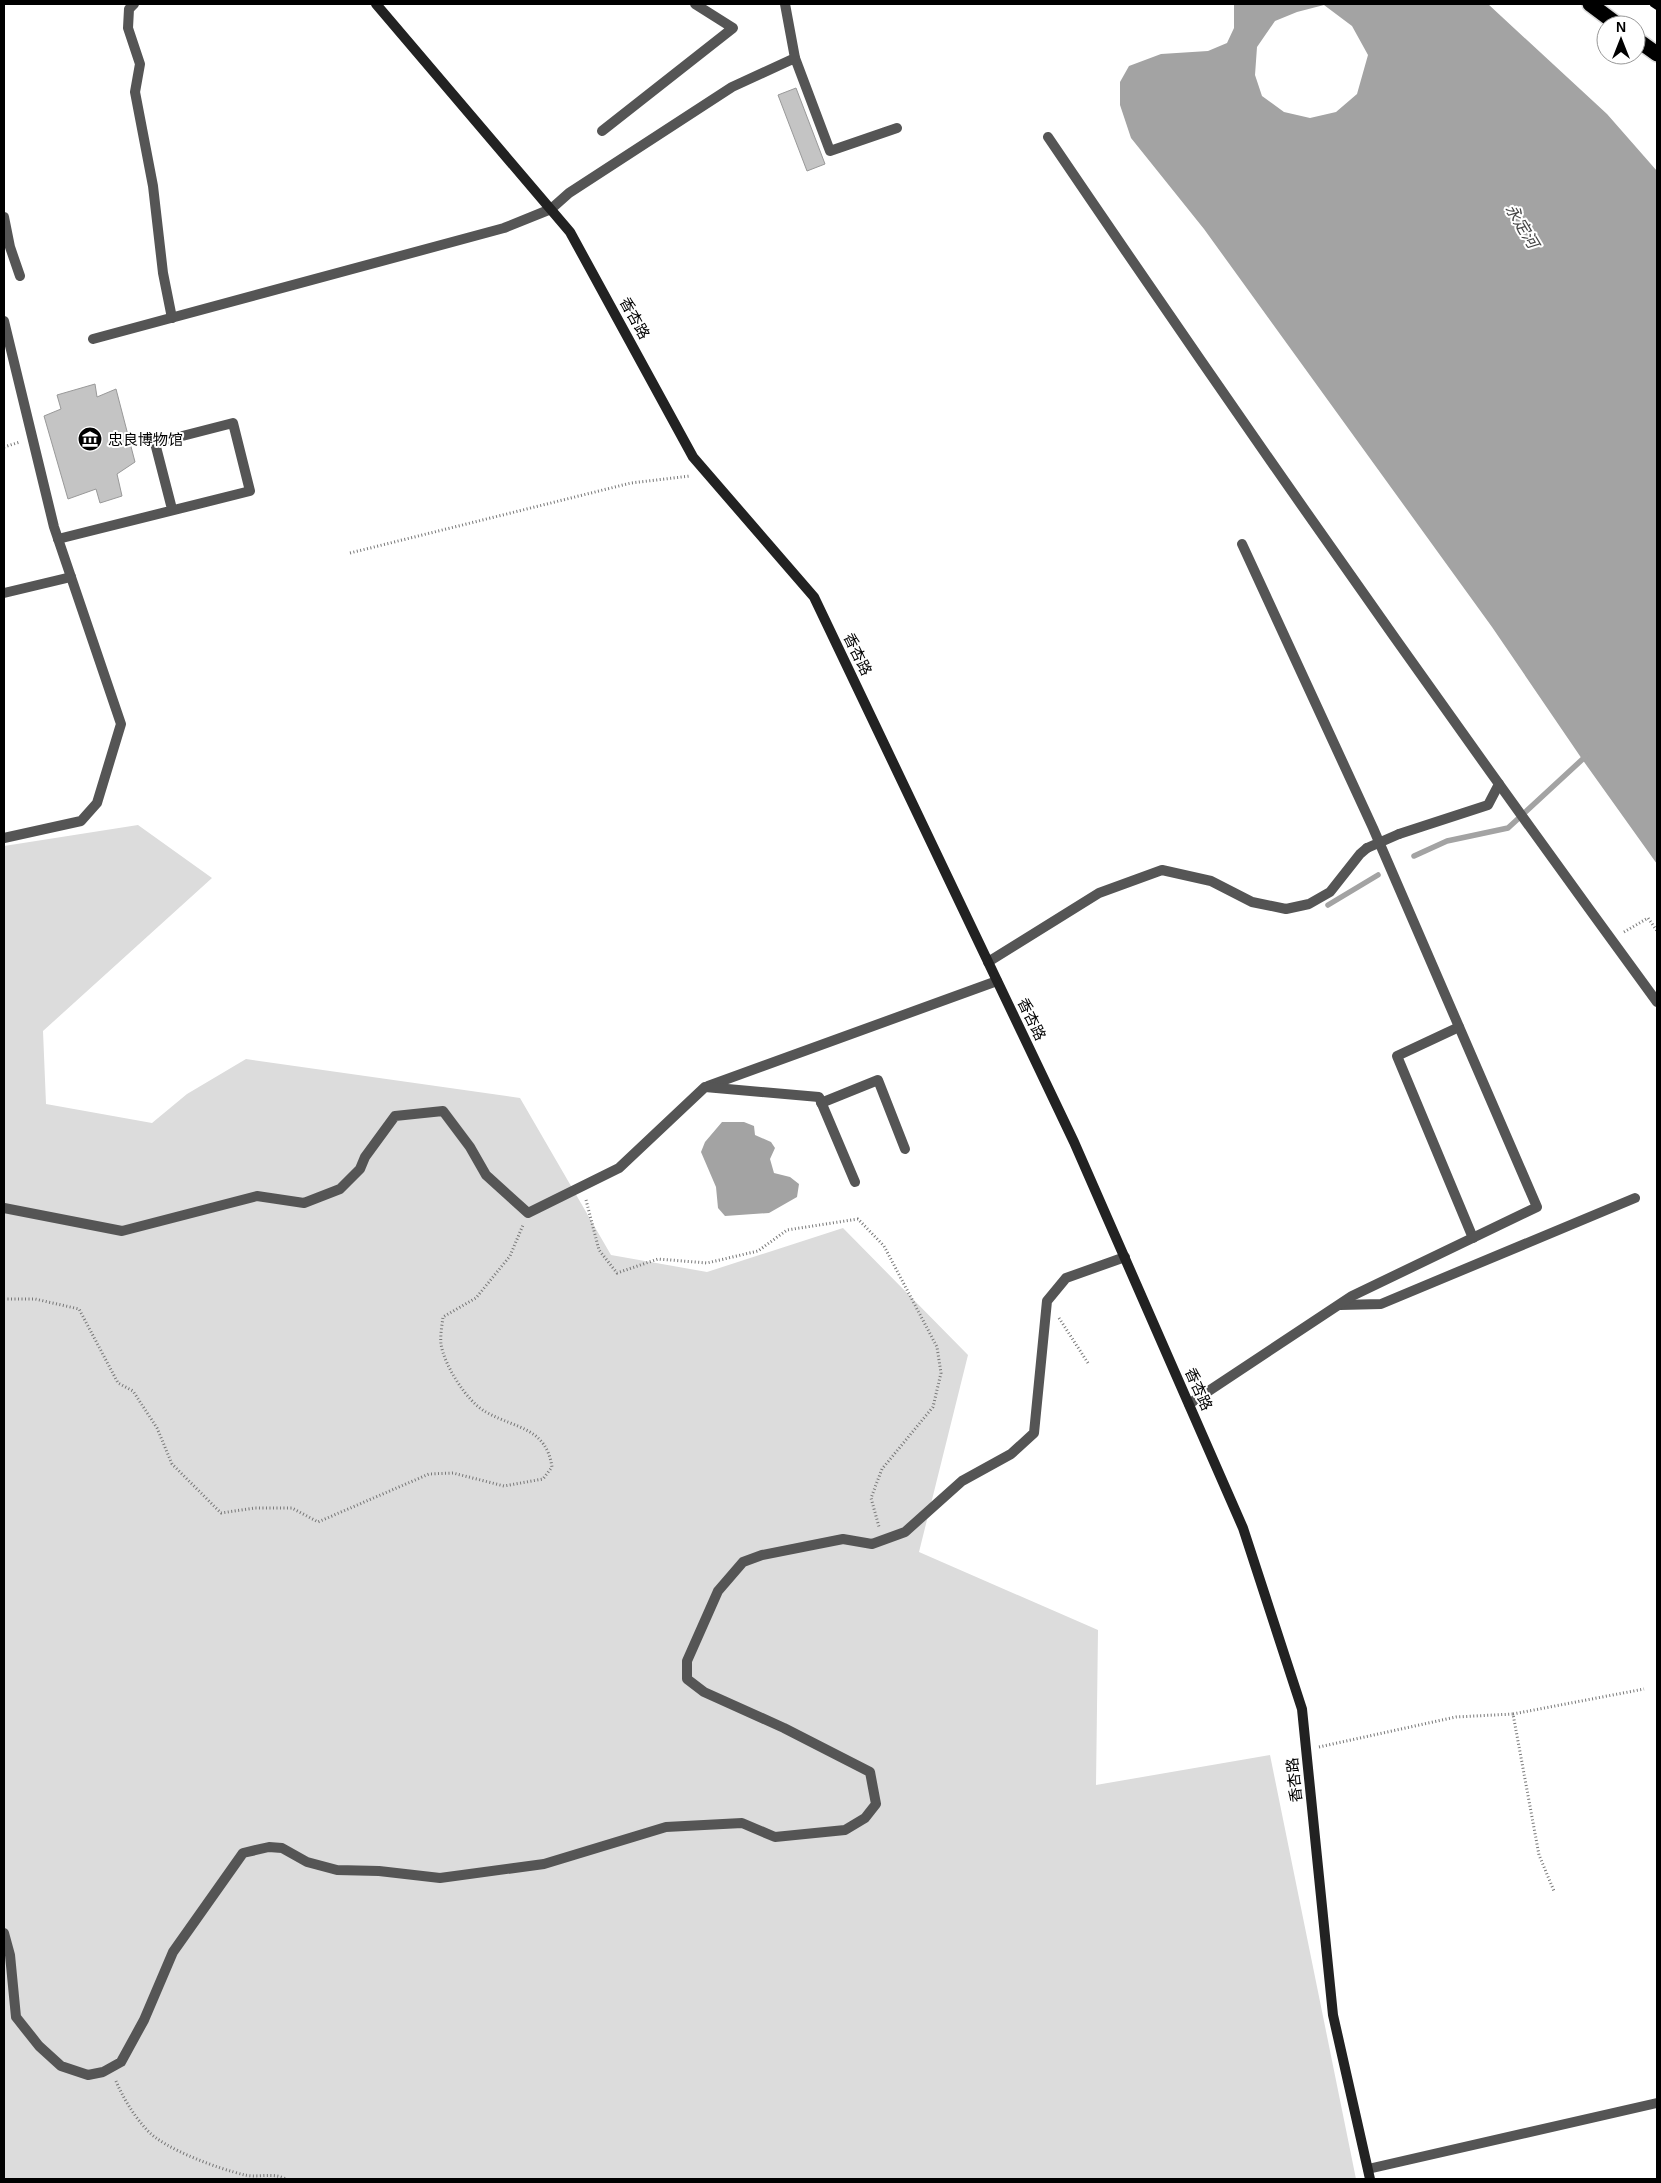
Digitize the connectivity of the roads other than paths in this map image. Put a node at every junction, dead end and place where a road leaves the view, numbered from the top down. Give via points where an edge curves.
1 (134, 4) edge
2 (376, 4) edge
3 (695, 4) edge
4 (785, 4) edge
5 (1590, 4) edge
6 (1605, 15) edge
7 (1646, 46) edge
8 (1657, 54) edge
9 (795, 58) junction
10 (896, 128) dead end
11 (602, 132) dead end
12 (1048, 137) dead end
13 (551, 210) junction
14 (4, 217) edge
15 (20, 276) dead end
16 (172, 318) junction
17 (4, 321) edge
18 (93, 339) dead end
19 (172, 509) junction
20 (58, 539) junction
21 (1242, 544) dead end
22 (71, 577) junction
23 (4, 593) edge
24 (1499, 784) junction
25 (4, 838) edge
26 (988, 962) junction
27 (997, 981) junction
28 (1657, 1002) edge
29 (1459, 1027) junction
30 (705, 1087) junction
31 (822, 1103) junction
32 (905, 1149) dead end
33 (855, 1182) dead end
34 (1635, 1198) dead end
35 (4, 1208) edge
36 (1473, 1238) junction
37 (1125, 1257) junction
38 (1339, 1305) junction
39 (1189, 1404) junction
40 (4, 1933) edge
41 (1657, 2103) edge
42 (1369, 2174) edge

1 - 16 street via 129,9 128,28 140,64 136,92
2 - 13 street, 香杏路
3 - 11 street via 733,28
4 - 9 street
5 - 6 highway
7 - 8 highway
9 - 10 street via 830,151
9 - 13 street via 732,87 569,193
12 - 24 street via 1164,308
13 - 16 street via 504,228
13 - 26 street, 香杏路 via 570,232 693,457 814,597
14 - 15 street
16 - 18 street
17 - 20 street
19 - 19 street via 250,491 233,423 155,443
19 - 20 street
20 - 22 street
21 - 29 street via 1373,828
22 - 23 street
22 - 25 street via 121,724 97,803 81,820
24 - 26 street, bridge via 1488,805 1367,848 1330,892 1309,904 1286,909 1252,902 1211,881 1162,870 1098,893
24 - 28 street
26 - 27 street, 香杏路
27 - 30 street
27 - 37 street, 香杏路
29 - 36 street via 1397,1056
29 - 36 street via 1537,1207
30 - 31 street via 819,1097
30 - 35 street via 618,1168 528,1213 486,1174 443,1111 395,1116 360,1169 340,1189 304,1203 257,1196 122,1231
31 - 32 street via 878,1080
31 - 33 street
34 - 38 street via 1381,1304
36 - 38 street
37 - 39 street, 香杏路
37 - 40 street via 1066,1278 1047,1301 1034,1433 1010,1454 962,1481 905,1532 872,1544 842,1539 762,1555 743,1562 718,1591 687,1661 687,1679 704,1692 870,1772 876,1804 865,1818 845,1830 775,1837 742,1823 666,1827 544,1864 440,1878 337,1870 307,1862 282,1848 269,1847 243,1853 173,1952 144,2020 121,2062 103,2072 88,2074 61,2066 39,2046 16,2017 10,1955
38 - 39 street
39 - 42 street, 香杏路 via 1243,1528 1302,1709 1334,2015
41 - 42 street

